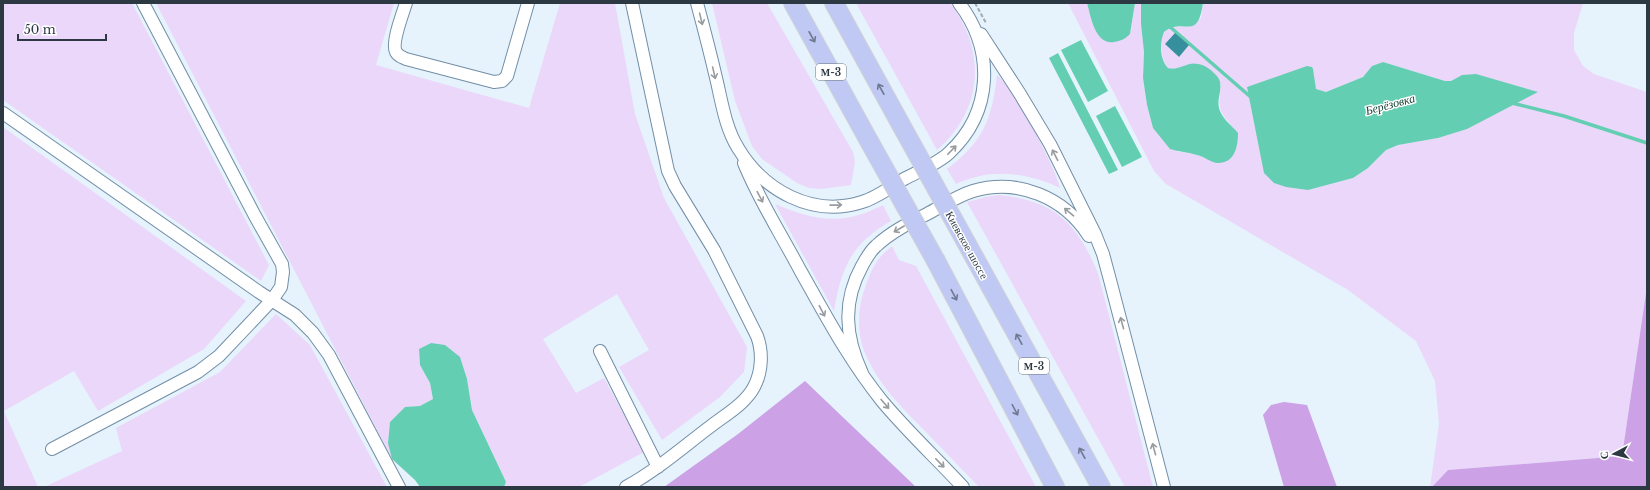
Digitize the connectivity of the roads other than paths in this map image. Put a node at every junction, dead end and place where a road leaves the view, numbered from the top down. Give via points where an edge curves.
1 (142, 3) edge
2 (406, 3) edge
3 (528, 3) edge
4 (632, 3) edge
5 (697, 3) edge
6 (793, 3) edge
7 (834, 3) edge
8 (959, 3) edge
9 (970, 17) junction
10 (3, 113) edge
11 (738, 148) junction
12 (1110, 280) junction
13 (272, 300) junction
14 (600, 351) dead end
15 (862, 373) junction
16 (52, 449) dead end
17 (658, 467) junction
18 (399, 487) edge
19 (626, 487) edge
20 (963, 487) edge
21 (1055, 487) edge
22 (1101, 487) edge
23 (1164, 487) edge

1 - 13 street via 282,264 280,287
2 - 3 street via 394,43 397,54 406,59 494,82 507,76
4 - 17 street via 668,171 714,250 757,336 761,350 761,361 754,387 743,401
5 -> 11 street via 723,108
6 -> 21 highway, М-3, bridge via 936,261
22 -> 7 highway, Киевское шоссе / М-3, bridge
8 - 9 street
11 -> 9 street via 759,175 778,190 804,202 824,205 862,202 943,158 968,129 983,91 984,58
12 -> 9 street via 1095,234 1050,144
10 - 13 street
11 -> 15 street via 754,186 832,328
12 -> 15 street via 1084,228 1069,211 1051,198 1031,190 1000,187 960,196 890,235 874,247 857,274 848,308 850,342
23 -> 12 street
13 - 16 street via 219,356 198,372
13 - 18 street via 295,315 313,333 329,355
14 - 17 street
15 -> 20 street via 889,409
17 - 19 street

